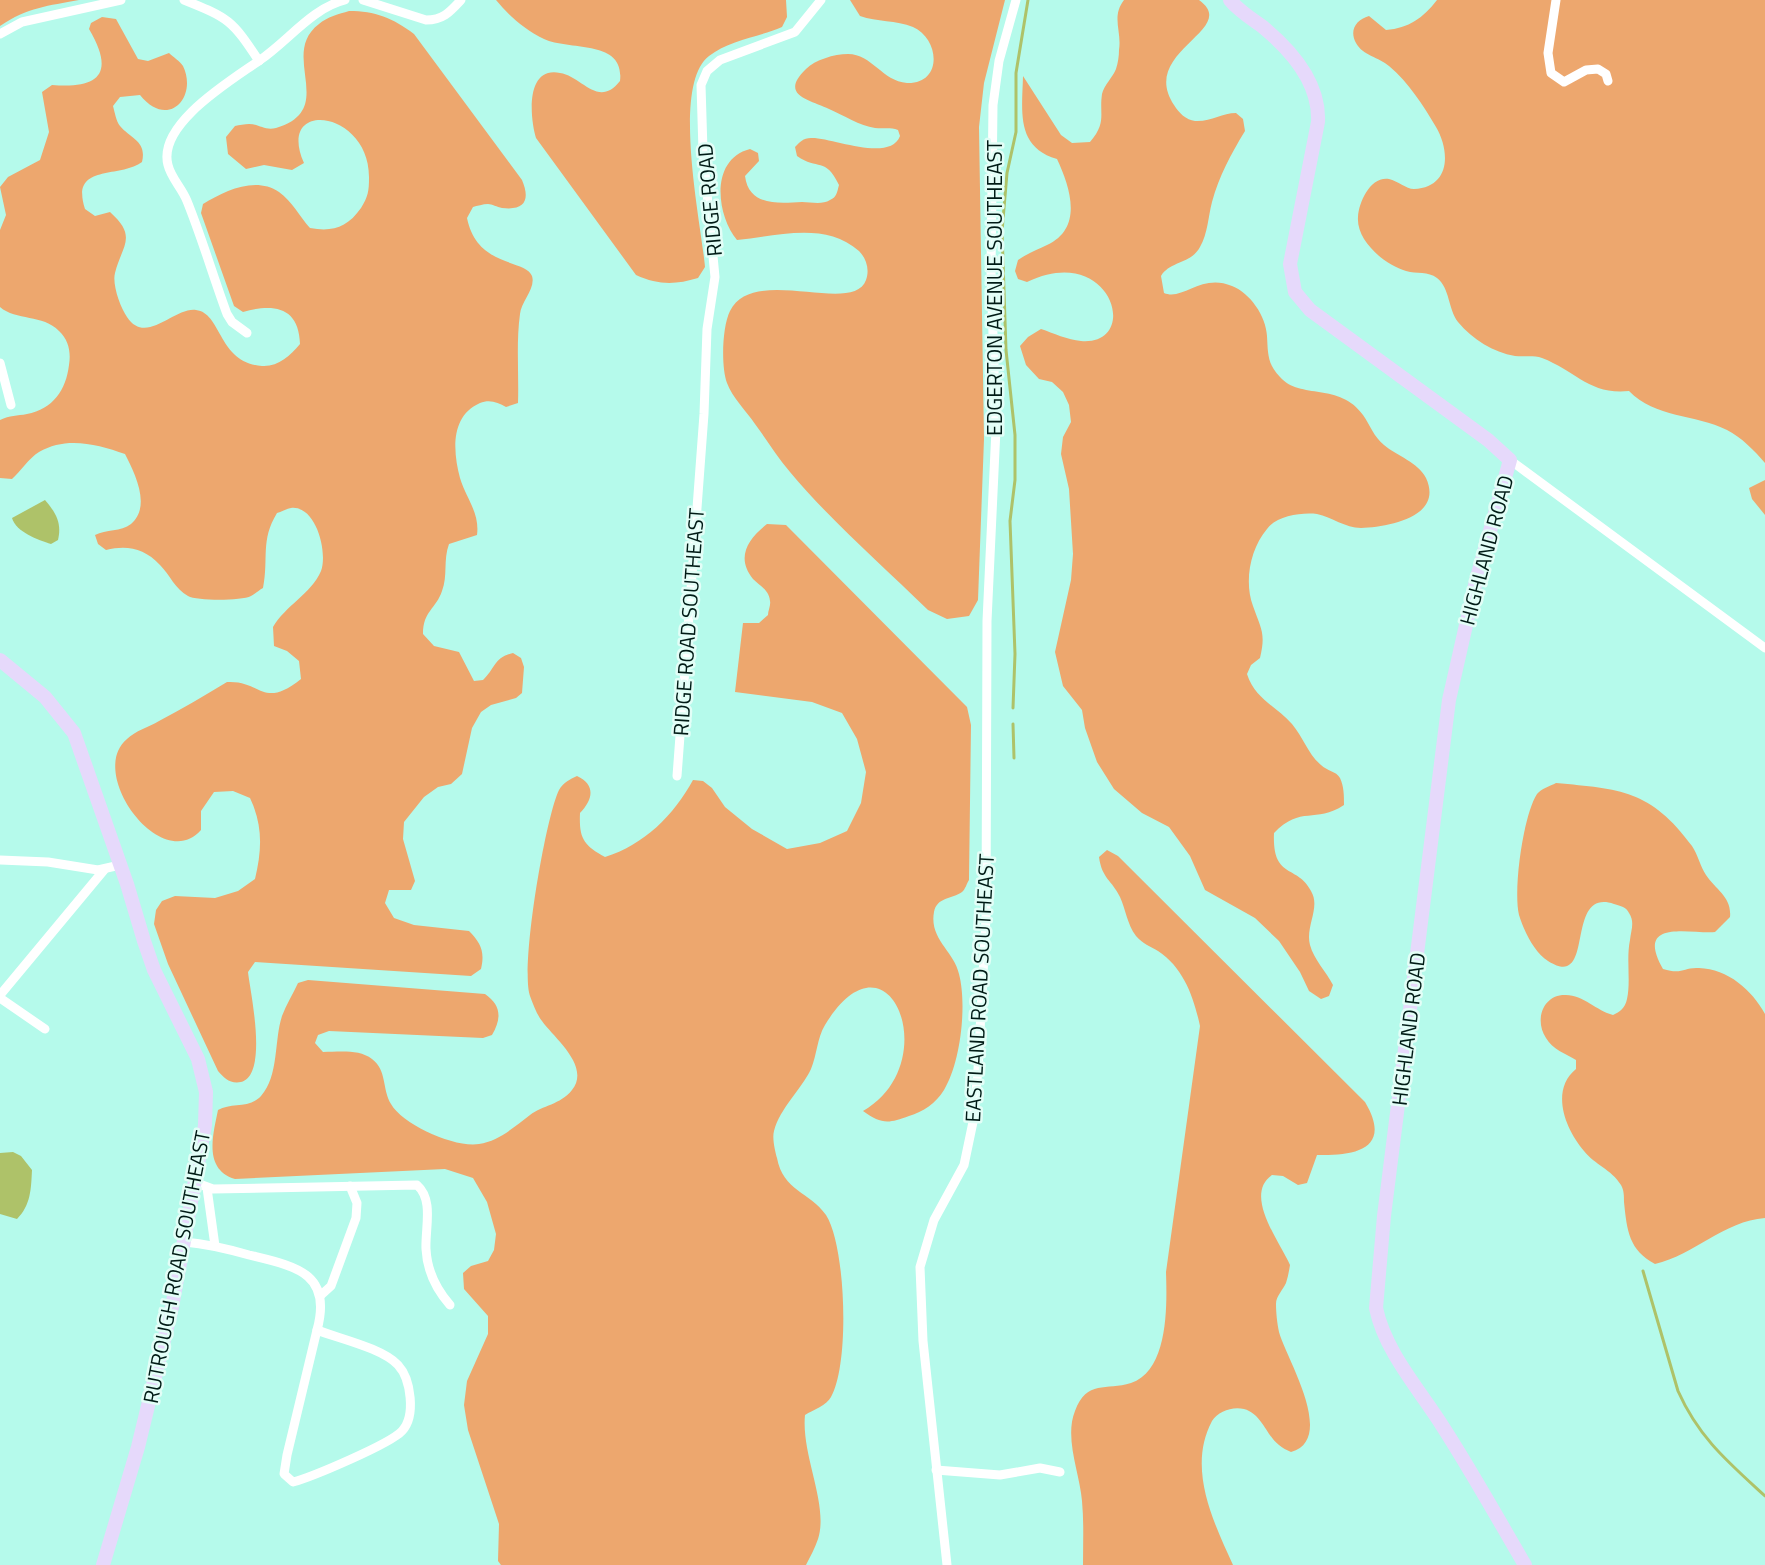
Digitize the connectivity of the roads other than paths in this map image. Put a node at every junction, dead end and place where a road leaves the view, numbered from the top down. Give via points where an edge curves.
1 (121, 0) edge
2 (184, 0) edge
3 (345, 0) edge
4 (363, 0) edge
5 (461, 0) edge
6 (821, 0) edge
7 (1016, 0) edge
8 (1230, 0) edge
9 (1556, 0) edge
10 (0, 34) edge
11 (259, 61) junction
12 (1608, 81) dead end
13 (247, 333) dead end
14 (0, 363) edge
15 (11, 405) dead end
16 (1510, 460) junction
17 (698, 468) joint
18 (988, 579) joint
19 (1765, 648) edge
20 (0, 660) edge
21 (677, 776) dead end
22 (0, 860) edge
23 (120, 865) junction
24 (104, 870) junction
25 (0, 997) edge
26 (45, 1029) dead end
27 (201, 1185) junction
28 (350, 1186) junction
29 (185, 1242) junction
30 (215, 1246) junction
31 (320, 1296) junction
32 (450, 1305) dead end
33 (317, 1330) junction
34 (936, 1470) junction
35 (1059, 1472) dead end
36 (946, 1564) edge
37 (103, 1565) edge
38 (1525, 1565) edge

1 - 10 street via 22,22
2 - 11 street via 227,18
3 - 11 street via 329,5
4 - 5 street via 426,20 449,14
6 - 17 street, RIDGE ROAD via 795,32 720,60 703,78 703,151 715,277 707,329
7 - 18 street, EDGERTON AVENUE SOUTHEAST via 999,61 993,105 991,271 996,429
8 - 16 street via 1294,58 1314,86 1317,99 1318,122 1290,264 1295,292 1310,310
9 - 12 street via 1548,53 1551,73 1564,82 1586,70 1598,69
11 - 13 street via 183,121 171,137 166,156 187,199 227,314
14 - 15 street
16 - 19 street
16 - 38 street, HIGHLAND ROAD via 1476,581 1449,700 1384,1216 1376,1308 1393,1349
17 - 21 street, RIDGE ROAD SOUTHEAST
18 - 34 street, EASTLAND ROAD SOUTHEAST via 986,917 973,1122 964,1165 934,1220 920,1267
20 - 23 street, RUTROUGH ROAD SOUTHEAST via 45,697 74,733
22 - 24 street
23 - 24 street
23 - 27 street, RUTROUGH ROAD SOUTHEAST via 154,970 204,1077
24 - 25 street
25 - 26 street
27 - 28 street
27 - 29 street, RUTROUGH ROAD SOUTHEAST
27 - 30 street
28 - 31 street via 357,1203 356,1218 331,1286
28 - 32 street via 412,1184 423,1190 428,1263
29 - 30 street
29 - 37 street, RUTROUGH ROAD SOUTHEAST via 149,1405
30 - 31 street via 298,1268 314,1281
31 - 33 street
33 - 33 street via 397,1364 407,1381 410,1405 399,1434 293,1482 284,1473
34 - 35 street via 1000,1475 1040,1468
34 - 36 street, EASTLAND ROAD SOUTHEAST

